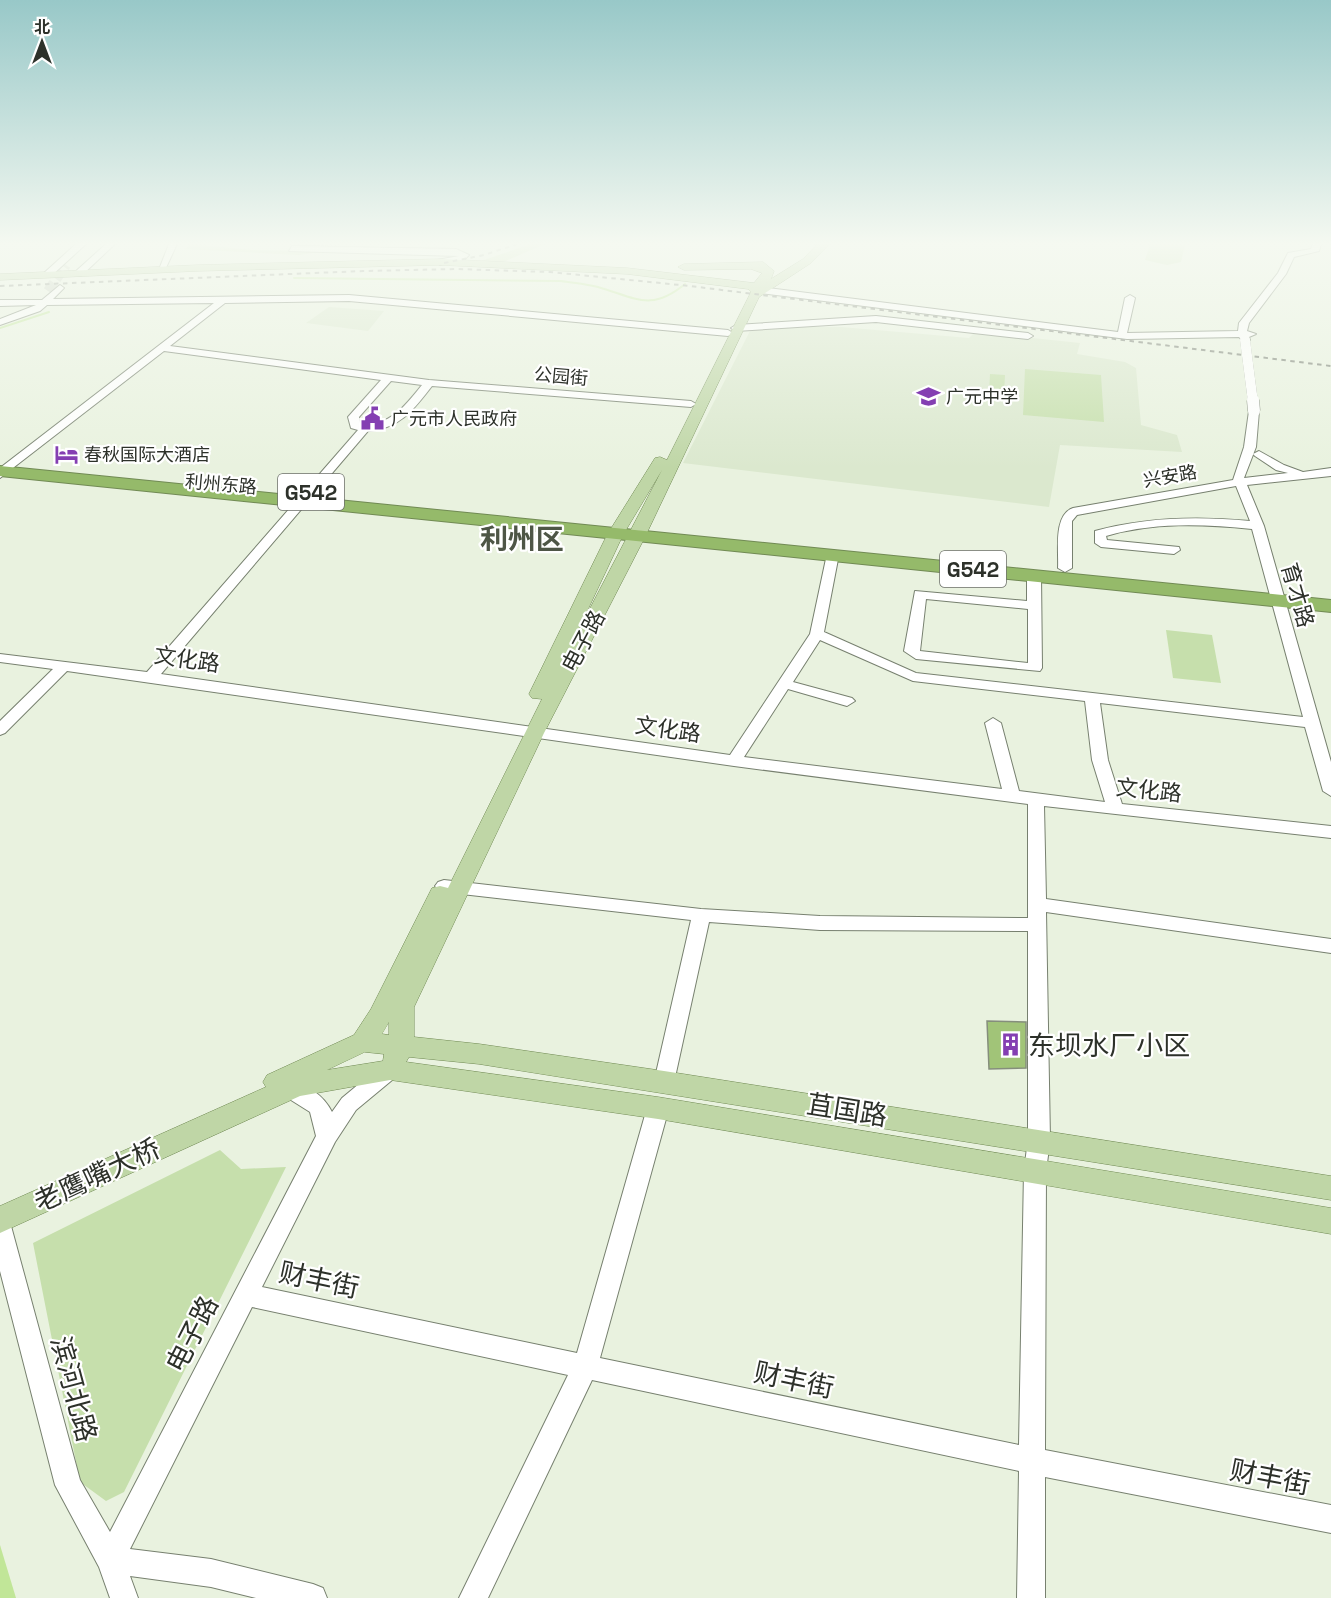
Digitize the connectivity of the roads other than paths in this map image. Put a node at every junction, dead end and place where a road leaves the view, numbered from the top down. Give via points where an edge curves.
1 (200, 319) edge
2 (588, 319) edge
3 (737, 319) edge
4 (998, 319) edge
5 (1016, 319) edge
6 (1126, 319) edge
7 (1256, 319) edge
8 (732, 331) junction
9 (1123, 332) junction
10 (1247, 333) junction
11 (1037, 337) dead end
12 (165, 348) junction
13 (389, 377) junction
14 (429, 382) junction
15 (691, 404) junction
16 (1259, 411) junction
17 (365, 428) junction
18 (1259, 454) junction
19 (3, 469) edge
20 (1331, 472) edge
21 (1310, 475) junction
22 (1240, 482) junction
23 (307, 496) junction
24 (1258, 526) junction
25 (618, 529) junction
26 (640, 530) junction
27 (1174, 550) dead end
28 (834, 554) junction
29 (1065, 568) junction
30 (1034, 575) junction
31 (1226, 590) junction
32 (1331, 594) edge
33 (1276, 595) junction
34 (1318, 601) edge
35 (1034, 606) junction
36 (817, 634) junction
37 (3, 661) edge
38 (64, 666) junction
39 (150, 677) junction
40 (784, 684) junction
41 (1092, 698) junction
42 (847, 701) dead end
43 (993, 723) dead end
44 (1312, 723) junction
45 (0, 730) edge
46 (528, 732) junction
47 (734, 761) junction
48 (1331, 791) edge
49 (1012, 795) junction
50 (1036, 800) junction
51 (1115, 809) junction
52 (1331, 832) edge
53 (451, 887) junction
54 (1038, 904) junction
55 (701, 915) junction
56 (1038, 925) junction
57 (1331, 946) edge
58 (363, 1042) junction
59 (395, 1059) junction
60 (663, 1082) junction
61 (290, 1089) junction
62 (658, 1108) junction
63 (191, 1126) junction
64 (327, 1136) junction
65 (1039, 1140) junction
66 (1035, 1171) junction
67 (1331, 1188) edge
68 (0, 1208) edge
69 (0, 1220) edge
70 (1331, 1221) edge
71 (0, 1226) edge
72 (246, 1295) junction
73 (585, 1366) junction
74 (1032, 1461) junction
75 (1331, 1519) edge
76 (110, 1560) junction
77 (124, 1598) edge
78 (313, 1598) edge
79 (473, 1598) edge
80 (1031, 1598) edge

1 - 12 street
2 - 8 street
3 - 8 main road, 电子路
4 - 10 street via 1127,336
5 - 9 street
6 - 9 street
7 - 10 street
8 - 11 street via 876,319
8 - 15 main road, 电子路
8 - 26 main road, 电子路 via 698,414
9 - 10 street
10 - 16 street
12 - 13 street
12 - 19 street
13 - 14 street, 公园街
13 - 17 street via 353,417 355,426
14 - 15 street, 公园街
14 - 17 street via 397,421 385,428
15 - 25 main road, 电子路 via 655,472
16 - 18 street
16 - 22 street via 1238,474
17 - 23 street
18 - 21 street via 1280,468
18 - 22 street via 1253,471
19 - 23 highway, 利州东路 / G542
20 - 21 street, 兴安路
21 - 22 street, 兴安路
22 - 24 street, 育才路
22 - 29 street, 兴安路 via 1073,512 1066,521
23 - 25 highway, 利州东路 / G542
23 - 39 street
24 - 27 street via 1174,521 1137,524 1099,534 1101,543
24 - 33 street, 育才路
25 - 26 highway, G542
25 - 46 main road, 电子路
26 - 28 highway, G542
26 - 29 highway, G542
26 - 46 main road, 电子路
28 - 30 highway, G542
28 - 36 street
29 - 31 highway, G542
30 - 31 highway, G542
30 - 35 street
31 - 33 highway, G542
32 - 34 highway, G542
33 - 34 highway, G542
33 - 44 street, 育才路
35 - 35 street via 920,594 911,651 916,655 1035,668
36 - 40 street
36 - 41 street via 913,677
37 - 38 street, 文化路
38 - 39 street, 文化路
38 - 45 street
39 - 46 street, 文化路
40 - 42 street
40 - 47 street
41 - 44 street
41 - 51 street via 1100,760
43 - 49 street
44 - 48 street, 育才路
46 - 47 street, 文化路
46 - 53 main road, 电子路
47 - 49 street, 文化路
49 - 50 street, 文化路
50 - 51 street, 文化路
50 - 54 street
51 - 52 street, 文化路
53 - 55 street
53 - 58 main road, 电子路
53 - 59 main road, 电子路 via 402,1007
54 - 56 street
54 - 57 street
55 - 56 street via 819,923
55 - 60 street
56 - 65 street
58 - 59 main road, 苴国路
58 - 63 main road
59 - 60 main road, 苴国路 via 479,1054
59 - 61 main road via 348,1076
59 - 62 main road, 苴国路
59 - 64 street, 电子路 via 349,1104
60 - 65 main road, 苴国路
61 - 63 main road
61 - 64 street via 309,1096 324,1113
62 - 66 main road, 苴国路
62 - 73 street
63 - 68 main road, 老鹰嘴大桥
63 - 69 main road, 老鹰嘴大桥
64 - 72 street, 电子路
65 - 66 street
65 - 67 main road, 苴国路
66 - 70 main road, 苴国路
66 - 74 street
71 - 76 street, 滨河北路 via 68,1485
72 - 73 street, 财丰街
72 - 76 street, 电子路
73 - 74 street, 财丰街
73 - 79 street
74 - 75 street, 财丰街
74 - 80 street
76 - 77 street, 滨河北路
76 - 78 street via 211,1574

